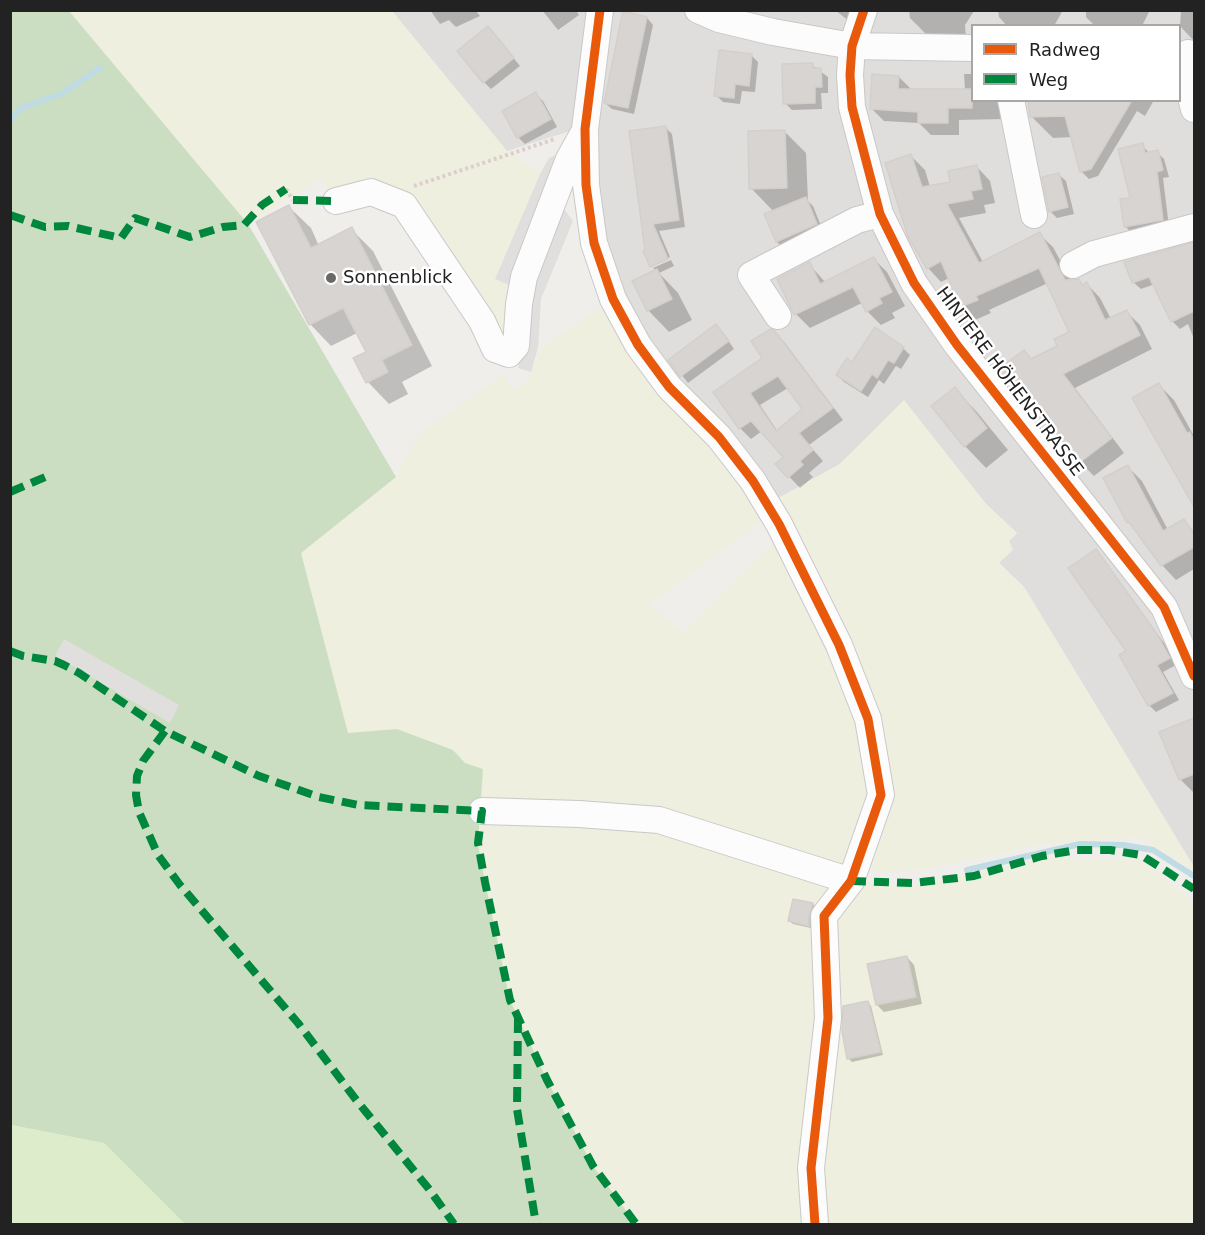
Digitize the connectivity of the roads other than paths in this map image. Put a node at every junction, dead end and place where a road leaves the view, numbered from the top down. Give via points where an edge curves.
1 (600, 10) edge
2 (698, 10) edge
3 (864, 10) edge
4 (852, 46) junction
5 (971, 48) edge
6 (1187, 53) edge
7 (1011, 102) edge
8 (1194, 109) edge
9 (585, 129) junction
10 (336, 201) dead end
11 (880, 214) junction
12 (1034, 214) dead end
13 (1194, 227) edge
14 (1073, 265) dead end
15 (778, 316) dead end
16 (1194, 676) edge
17 (482, 811) dead end
18 (851, 881) junction
19 (815, 1224) edge

1 - 9 street
2 - 4 street via 773,32
3 - 4 street, HINTERE HÖHENSTRASSE
4 - 5 street
4 - 11 street, HINTERE HÖHENSTRASSE via 852,107
6 - 8 street
7 - 12 street
9 - 10 street via 569,159 524,277 516,346 509,354 495,349 482,321 404,205 371,192
9 - 18 street via 586,185 594,243 614,299 638,345 669,387 719,437 753,481 779,524 839,645 868,719 881,795
11 - 15 street via 857,220 751,275
11 - 16 street, HINTERE HÖHENSTRASSE via 914,283 957,345 1164,607
13 - 14 street via 1094,254
17 - 18 street via 659,820
18 - 19 street via 824,916 828,1018 811,1168

